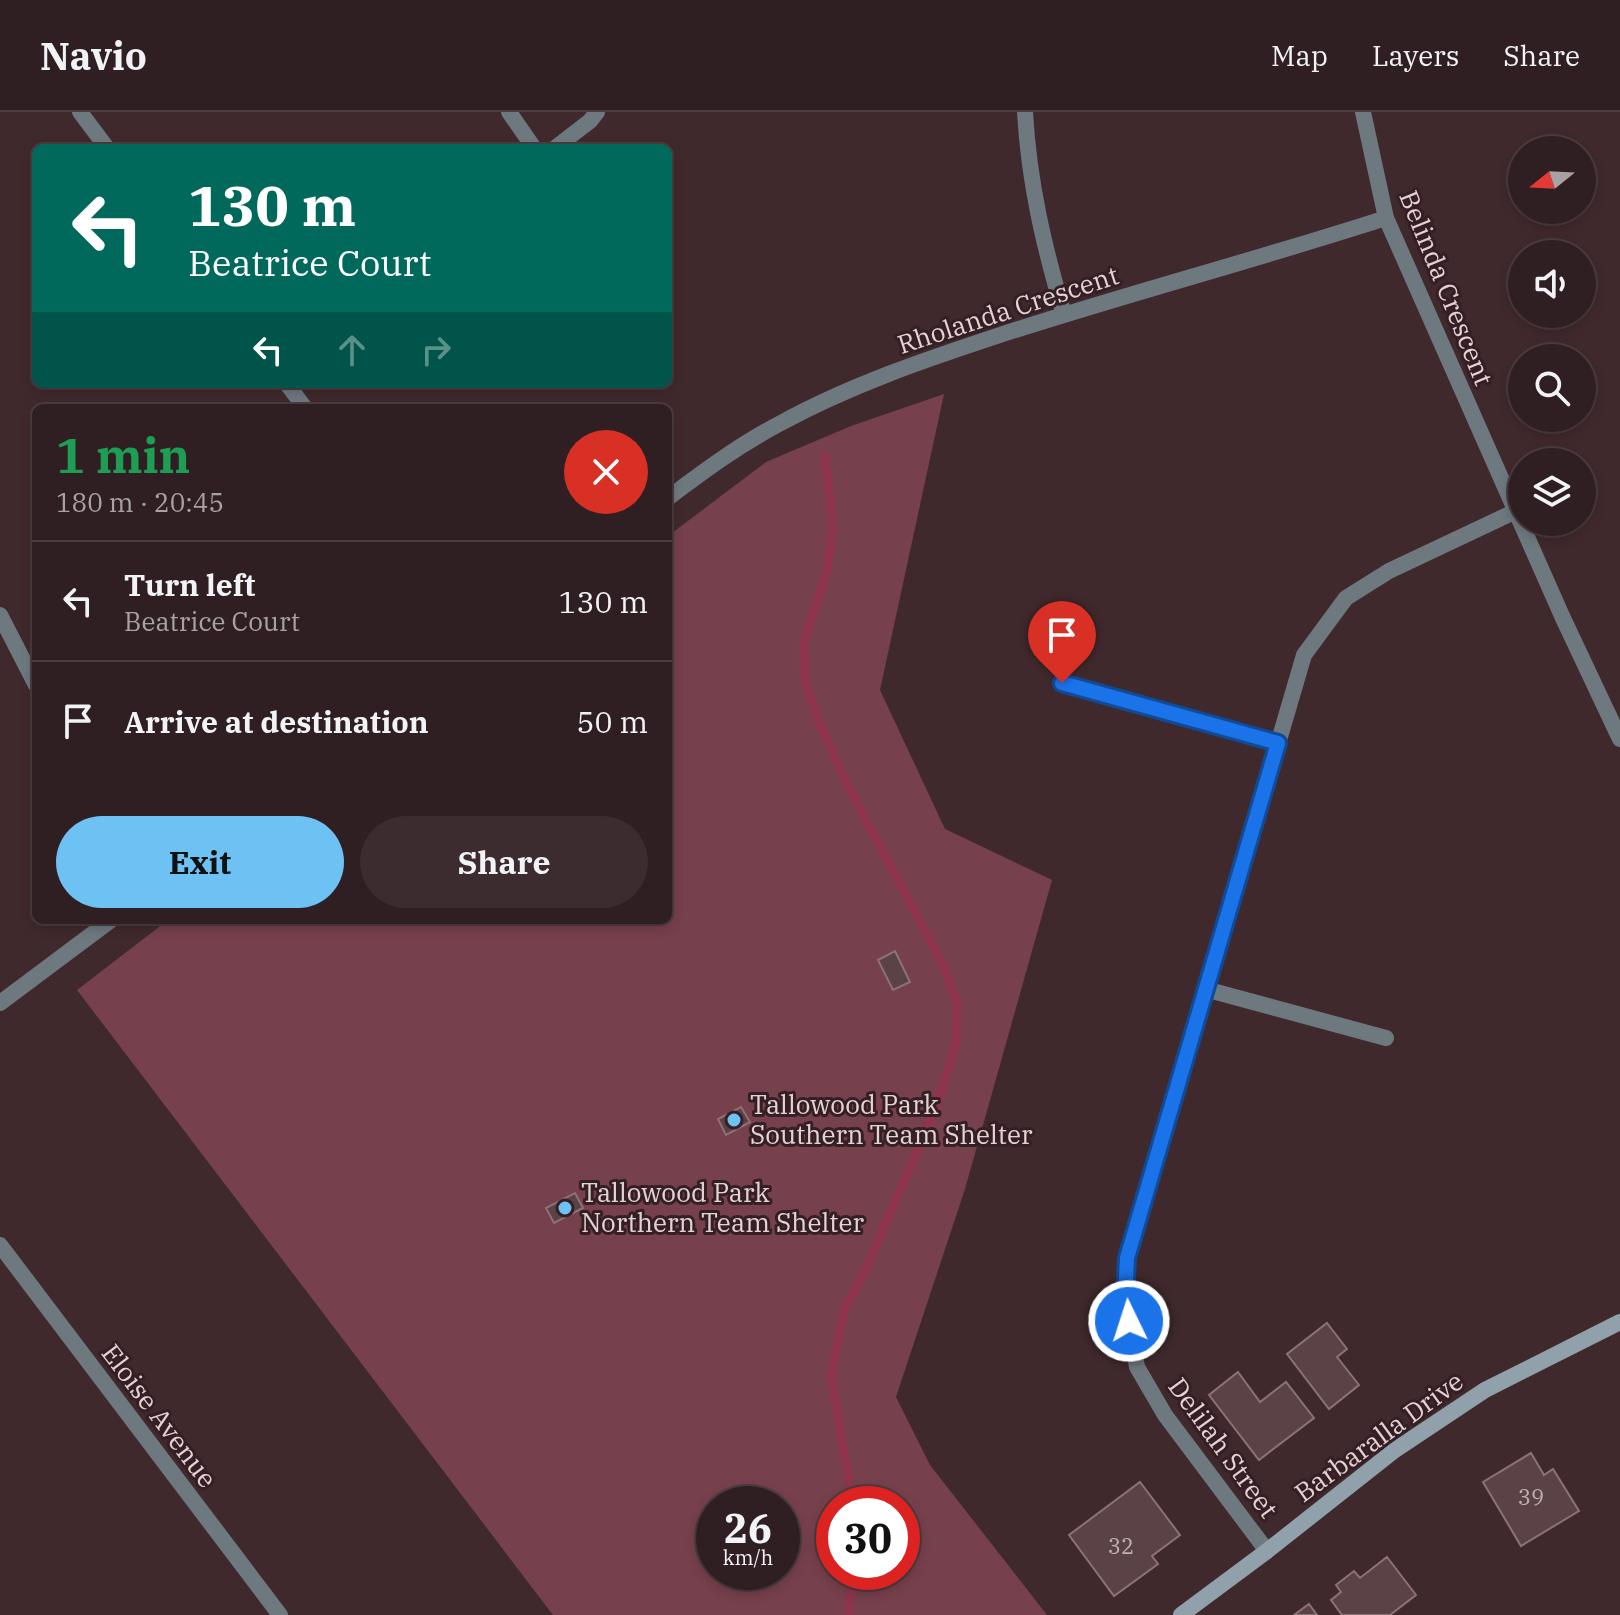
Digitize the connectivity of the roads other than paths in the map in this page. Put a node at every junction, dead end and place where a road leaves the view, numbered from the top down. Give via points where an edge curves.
1 (80, 112) edge
2 (509, 112) edge
3 (597, 112) edge
4 (1025, 112) edge
5 (1363, 112) edge
6 (104, 144) edge
7 (531, 144) edge
8 (560, 144) edge
9 (1386, 218) junction
10 (1064, 315) junction
11 (1508, 493) edge
12 (672, 495) edge
13 (1508, 515) edge
14 (1527, 536) edge
15 (0, 615) edge
16 (32, 677) edge
17 (1062, 683) dead end
18 (1620, 739) edge
19 (1278, 743) junction
20 (106, 924) edge
21 (1205, 989) junction
22 (0, 1003) edge
23 (1386, 1038) dead end
24 (0, 1245) edge
25 (1620, 1322) edge
26 (1267, 1551) junction
27 (280, 1615) edge
28 (1181, 1615) edge

1 - 6 street
2 - 7 street
3 - 8 street
4 - 10 street via 1045,249
5 - 9 street, Belinda Crescent
9 - 10 street, Rholanda Crescent
9 - 11 street, Belinda Crescent
10 - 12 street, Rholanda Crescent via 848,389 779,423
13 - 19 street, Delilah Street via 1389,571 1346,598 1304,655
14 - 18 street, Belinda Crescent
15 - 16 street
17 - 19 street
19 - 21 street, Delilah Street
20 - 22 street
21 - 23 street
21 - 26 street, Delilah Street via 1127,1258 1125,1299 1137,1367 1165,1415
24 - 27 street, Eloise Avenue
25 - 26 street, Barbaralla Drive via 1485,1390 1395,1450
26 - 28 street, Barbaralla Drive

